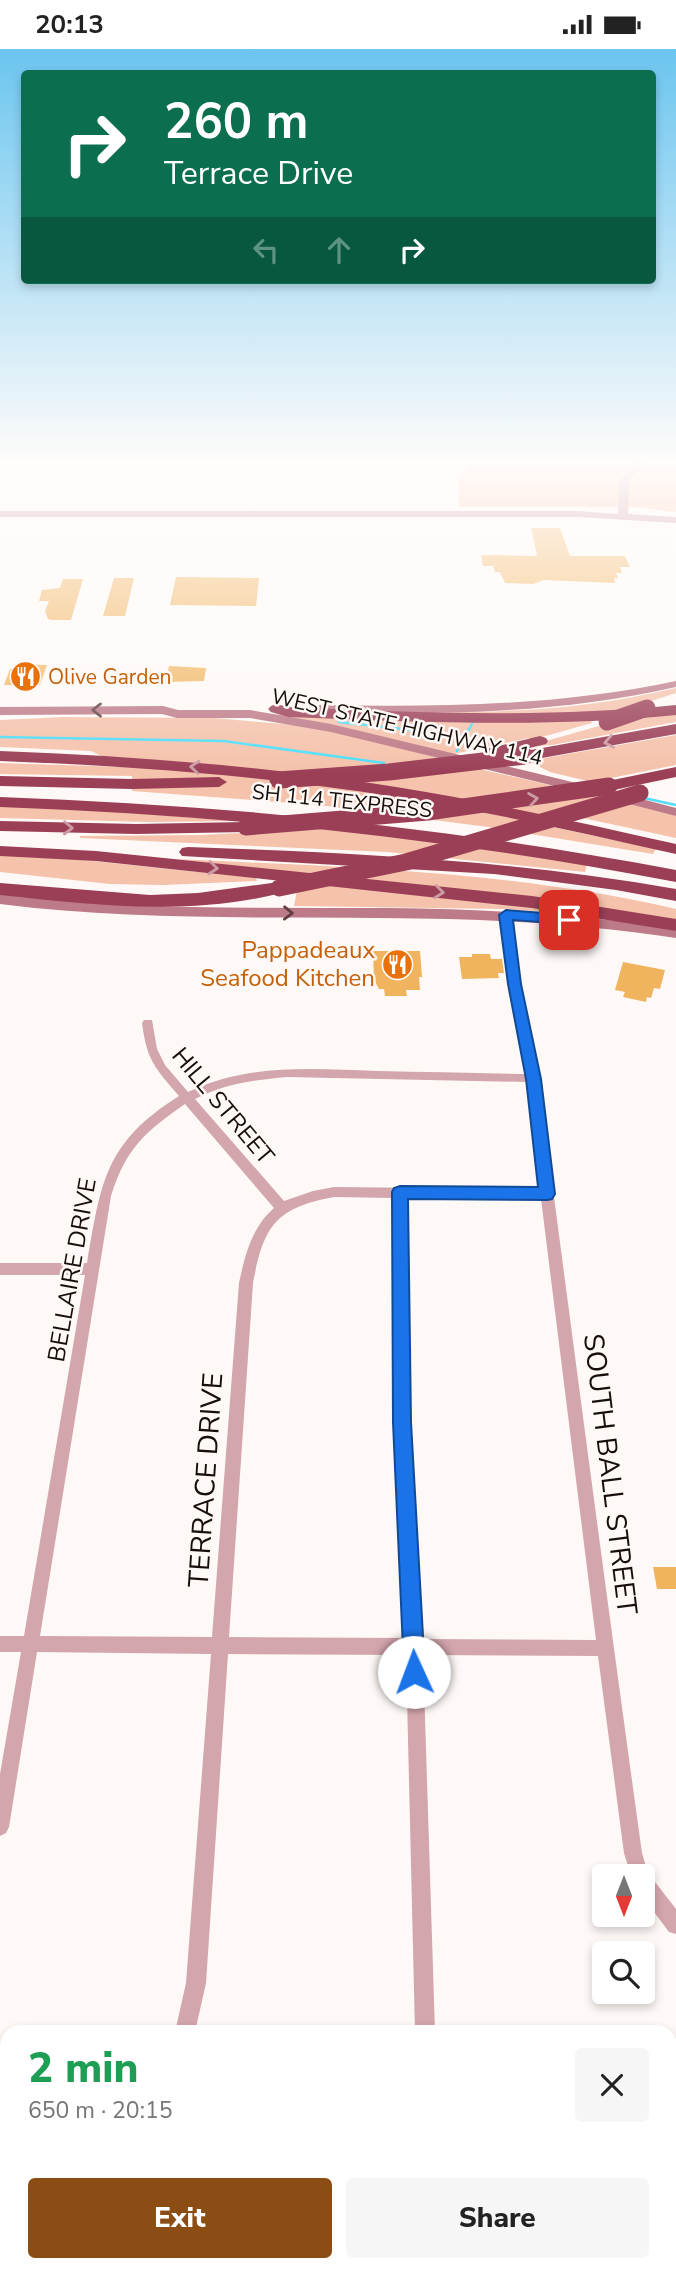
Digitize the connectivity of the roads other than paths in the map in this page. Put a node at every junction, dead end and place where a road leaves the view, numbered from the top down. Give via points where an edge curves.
1 (676, 684) edge
2 (676, 698) edge
3 (276, 709) junction
4 (163, 710) junction
5 (676, 710) edge
6 (0, 711) edge
7 (59, 711) junction
8 (0, 718) edge
9 (676, 729) edge
10 (492, 752) joint
11 (0, 756) edge
12 (676, 772) edge
13 (278, 780) junction
14 (0, 781) edge
15 (676, 782) edge
16 (0, 793) edge
17 (0, 802) edge
18 (676, 811) edge
19 (553, 823) junction
20 (0, 826) edge
21 (676, 841) edge
22 (0, 843) edge
23 (676, 849) edge
24 (0, 851) edge
25 (429, 864) junction
26 (676, 864) edge
27 (676, 876) edge
28 (0, 877) edge
29 (279, 888) junction
30 (0, 889) edge
31 (676, 895) edge
32 (0, 898) edge
33 (676, 905) edge
34 (506, 915) junction
35 (676, 925) edge
36 (676, 933) edge
37 (148, 1023) dead end
38 (533, 1079) junction
39 (186, 1098) junction
40 (400, 1192) junction
41 (547, 1194) junction
42 (283, 1209) junction
43 (0, 1269) edge
44 (93, 1269) junction
45 (0, 1644) edge
46 (32, 1644) junction
47 (222, 1644) junction
48 (414, 1646) junction
49 (606, 1648) junction
50 (0, 1827) edge
51 (637, 1864) edge
52 (655, 1897) edge
53 (676, 1925) edge
54 (187, 2025) edge
55 (425, 2025) edge

1 - 3 main road via 587,703 528,709
2 - 10 highway, bridge via 607,722
3 - 4 main road
3 - 5 highway via 510,720
4 -> 7 main road, WEST STATE HIGHWAY 114
4 - 18 main road, WEST STATE HIGHWAY 114 via 250,714 331,728
6 - 7 main road, WEST STATE HIGHWAY 114
7 - 8 main road
9 -> 13 highway, bridge via 525,756
10 - 13 highway, bridge
19 -> 11 highway via 338,783 181,766
20 -> 12 highway, bridge via 246,827 369,819 609,786
13 - 14 highway
15 - 29 highway, bridge via 415,859
16 - 26 highway, SH 114 TEXPRESS via 159,798 314,810 476,830
17 - 27 highway, SH 114 TEXPRESS via 304,818 450,836
19 - 21 highway via 584,821
19 - 23 highway
22 - 25 highway
24 -> 35 highway via 96,856 533,902
25 - 31 highway via 543,872
25 - 33 highway
28 - 29 highway via 103,887
29 - 30 highway via 152,901
32 -> 34 main road via 115,911
34 - 36 main road
34 - 38 street, SOUTH BALL STREET
37 - 39 street, HILL STREET via 154,1057
38 - 39 street, BELLAIRE DRIVE via 264,1073 228,1079
38 - 41 street, SOUTH BALL STREET
39 - 42 street, HILL STREET
39 - 44 street, BELLAIRE DRIVE via 141,1131 120,1154 105,1196
40 - 41 street, TERRACE DRIVE
40 - 42 street, TERRACE DRIVE via 314,1194
40 - 48 street via 402,1422
41 - 49 street, SOUTH BALL STREET
42 - 47 street, TERRACE DRIVE via 265,1223 257,1237 246,1283
43 - 44 street
44 - 46 street, BELLAIRE DRIVE
45 - 46 street
46 - 47 street
46 - 50 street, BELLAIRE DRIVE
47 - 48 street
47 - 54 street, TERRACE DRIVE via 196,1983
48 - 49 street
48 - 55 street
49 - 51 street, SOUTH BALL STREET
52 - 53 street, SOUTH BALL STREET

